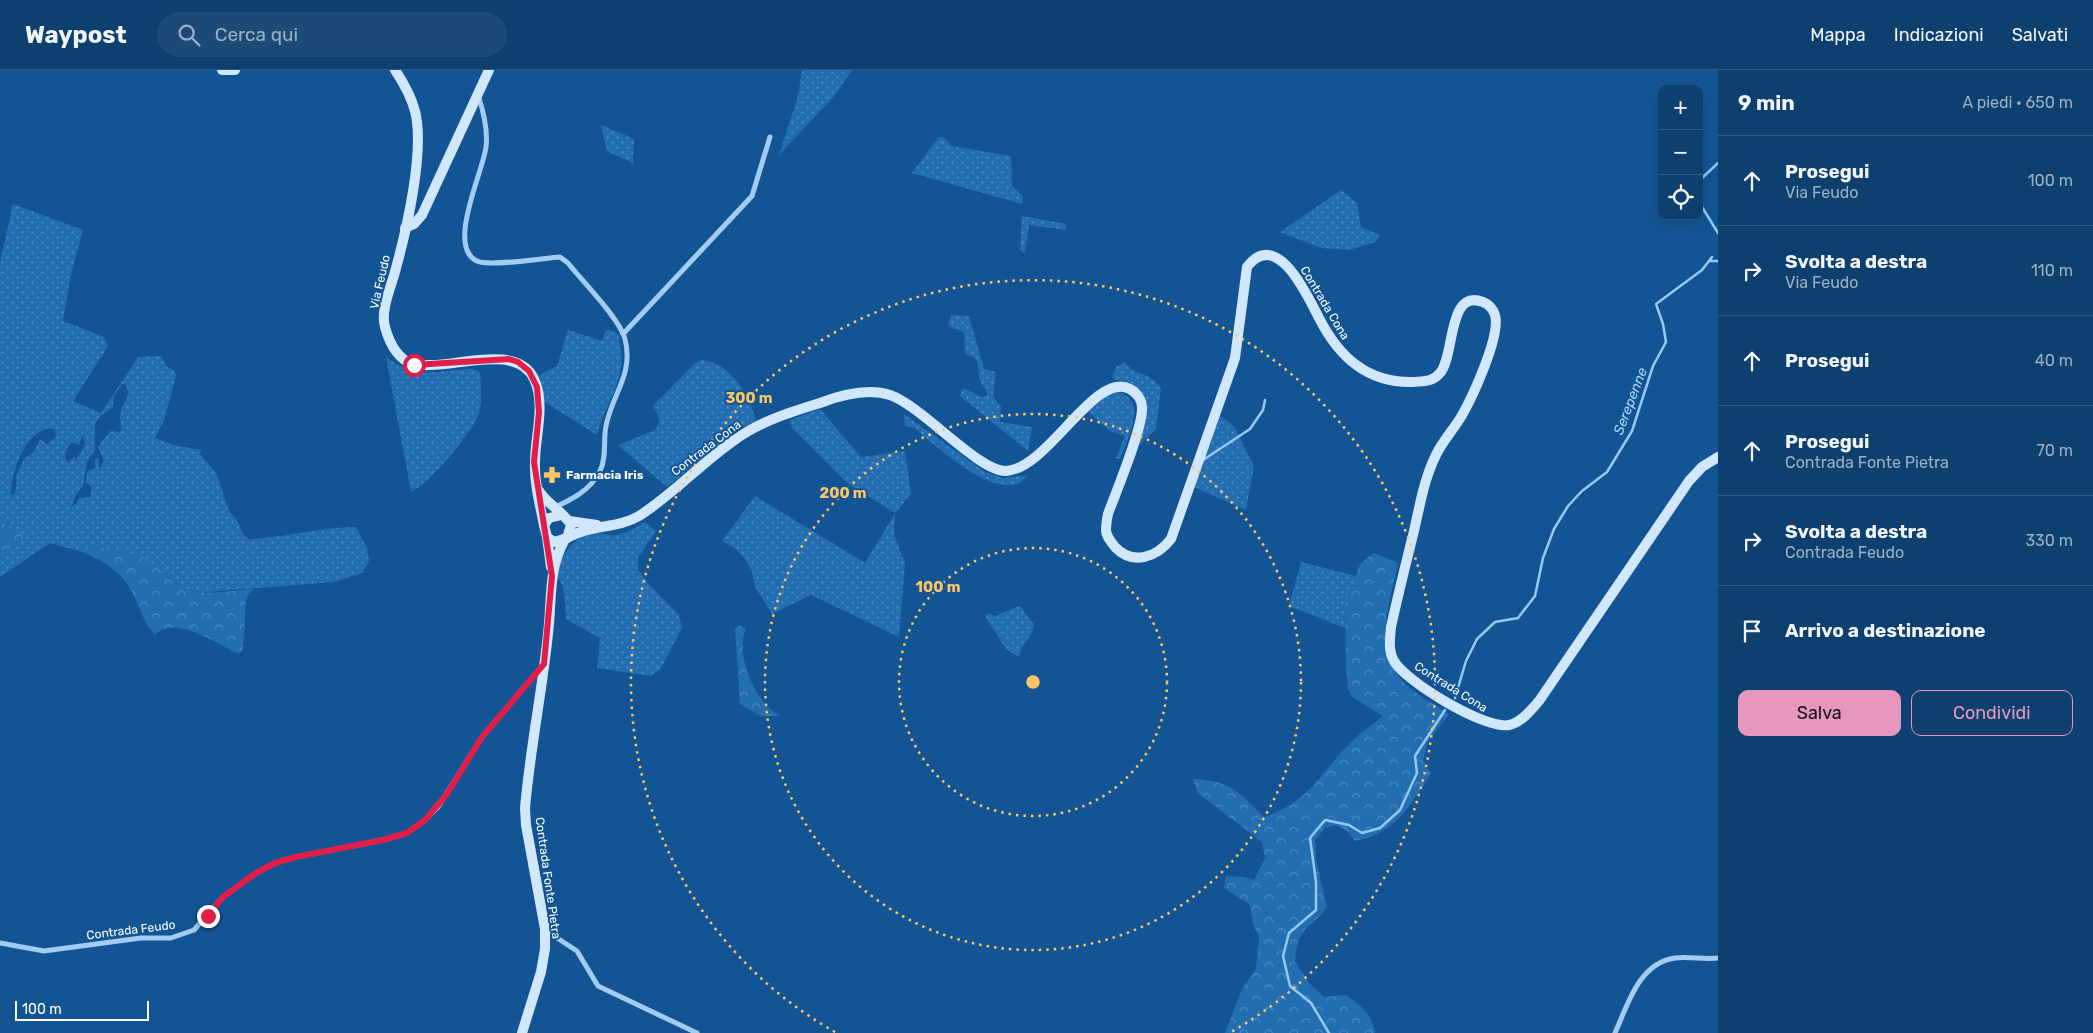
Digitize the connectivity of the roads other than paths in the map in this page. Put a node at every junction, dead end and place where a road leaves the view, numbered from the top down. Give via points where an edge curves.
1 (222, 70) edge
2 (235, 70) edge
3 (395, 70) edge
4 (489, 70) edge
5 (478, 95) junction
6 (770, 137) dead end
7 (406, 228) junction
8 (623, 334) junction
9 (1718, 456) edge
10 (537, 486) junction
11 (553, 508) junction
12 (566, 518) junction
13 (544, 526) junction
14 (603, 526) junction
15 (547, 537) junction
16 (565, 539) junction
17 (552, 576) junction
18 (544, 664) junction
19 (545, 929) junction
20 (0, 943) edge
21 (1718, 958) edge
22 (522, 1033) edge
23 (697, 1033) edge
24 (1615, 1033) edge

1 - 2 main road
3 - 7 main road, Via Feudo via 410,96 417,127
4 - 5 main road
5 - 7 main road via 422,215
5 - 8 street via 486,147 463,235 470,257 478,262 492,263 560,257
6 - 8 street via 752,196
7 - 10 main road, Via Feudo via 386,303 384,324 390,343 398,355 414,365 503,359 518,362 529,371 537,387 539,412 534,462
8 - 11 street via 628,356 626,374 609,415 600,471 575,498
9 - 14 main road, Contrada Cona via 1689,481 1539,701 1509,725 1489,724 1444,700 1399,669 1390,647 1391,627 1425,481 1436,454 1461,417 1483,371 1494,334 1494,313 1491,307 1480,301 1468,302 1457,311 1445,367 1439,375 1428,381 1384,379 1359,367 1339,351 1329,339 1300,282 1282,261 1266,256 1250,263 1244,273 1235,358 1171,539 1162,550 1150,556 1130,557 1120,552 1106,531 1108,514 1142,415 1139,398 1133,391 1120,386 1110,387 1098,395 1027,464 1004,471 972,454 912,407 890,395 858,393 830,399 753,428 640,515
10 - 11 main road, Via Feudo
10 - 13 main road, Via Feudo
11 - 12 main road, Via Feudo
12 - 13 main road via 549,518
12 - 14 main road, Contrada Cona
12 - 16 main road via 571,530
13 - 15 main road
14 - 16 main road, Contrada Cona via 584,529
15 - 16 main road via 554,542
15 - 17 main road
16 - 17 main road
17 - 18 main road, Contrada Fonte Pietra
18 - 19 main road, Contrada Fonte Pietra via 525,808
18 - 20 street, Contrada Feudo via 482,737 438,807 407,833 275,863 223,897 194,930 171,938 141,938 44,951
19 - 22 main road, Contrada Fonte Pietra via 541,972
19 - 23 street via 577,951 598,986
21 - 24 street via 1676,958 1649,970 1640,980

